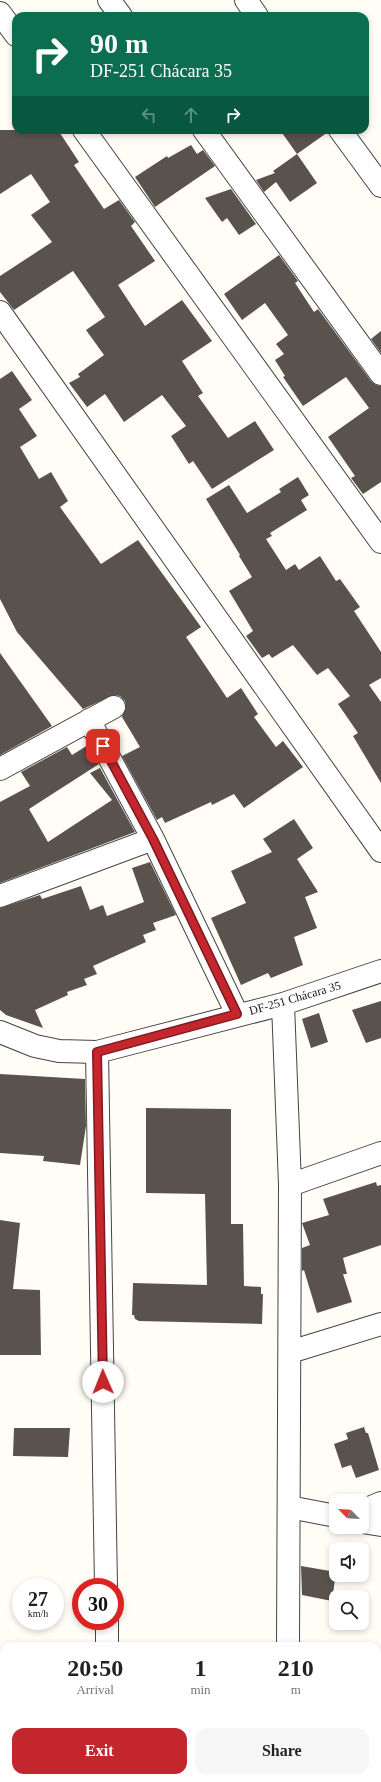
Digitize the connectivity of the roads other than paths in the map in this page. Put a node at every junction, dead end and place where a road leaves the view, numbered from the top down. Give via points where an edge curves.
1 (109, 0) edge
2 (246, 0) edge
3 (118, 12) edge
4 (254, 12) edge
5 (0, 13) edge
6 (12, 30) edge
7 (87, 134) edge
8 (207, 134) edge
9 (343, 134) edge
10 (381, 186) edge
11 (0, 312) edge
12 (381, 374) edge
13 (381, 542) edge
14 (114, 707) dead end
15 (89, 720) junction
16 (0, 768) edge
17 (153, 839) junction
18 (381, 852) edge
19 (0, 896) edge
20 (381, 971) edge
21 (283, 1004) junction
22 (237, 1014) junction
23 (0, 1032) edge
24 (97, 1052) junction
25 (381, 1153) edge
26 (290, 1185) junction
27 (381, 1324) edge
28 (290, 1352) junction
29 (381, 1503) edge
30 (289, 1507) junction
31 (369, 1508) edge
32 (329, 1515) edge
33 (369, 1523) edge
34 (381, 1525) edge
35 (106, 1578) edge
36 (107, 1630) edge
37 (107, 1642) edge
38 (288, 1642) edge

1 - 3 street
2 - 4 street
5 - 6 street
7 - 13 street
8 - 12 street
9 - 10 street
11 - 18 street
14 - 15 street
15 - 16 street
15 - 17 street
17 - 19 street
17 - 22 street
20 - 21 street, DF-251 Chácara 35
21 - 22 street, DF-251 Chácara 35
21 - 26 street
22 - 24 street, DF-251 Chácara 35
23 - 24 street, DF-251 Chácara 35 via 35,1046 59,1051
24 - 35 street
25 - 26 street
26 - 28 street
27 - 28 street
28 - 30 street
29 - 31 street
30 - 32 street
30 - 38 street
33 - 34 street
36 - 37 street

